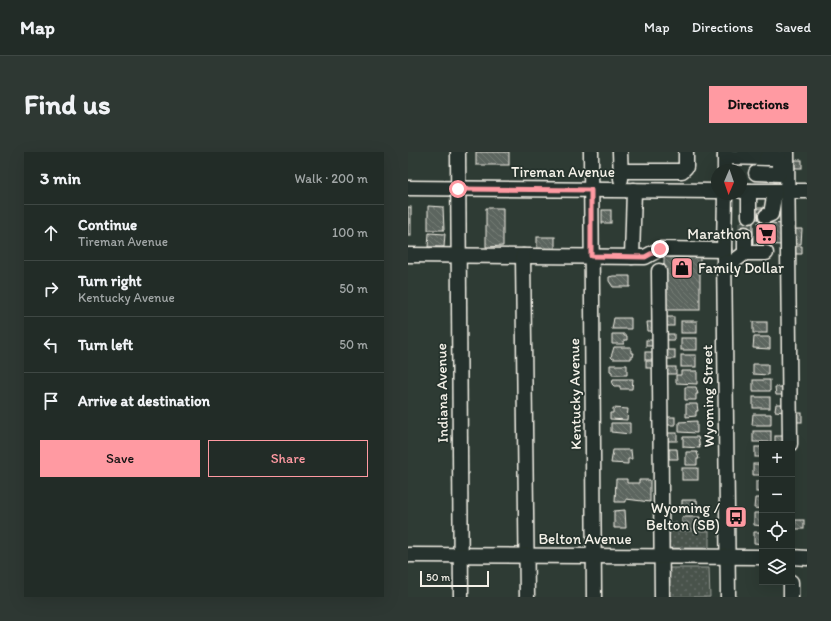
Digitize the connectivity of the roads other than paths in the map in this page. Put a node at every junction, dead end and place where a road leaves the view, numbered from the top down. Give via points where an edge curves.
1 (458, 152) edge
2 (591, 152) edge
3 (620, 152) edge
4 (686, 152) edge
5 (787, 152) edge
6 (756, 155) edge
7 (725, 160) edge
8 (621, 171) junction
9 (682, 171) junction
10 (756, 173) junction
11 (783, 174) junction
12 (408, 188) edge
13 (458, 189) junction
14 (591, 190) junction
15 (628, 190) junction
16 (682, 190) junction
17 (711, 191) edge
18 (749, 191) edge
19 (781, 191) junction
20 (807, 191) edge
21 (725, 200) edge
22 (752, 221) junction
23 (745, 253) junction
24 (766, 253) dead end
25 (408, 255) edge
26 (457, 256) junction
27 (523, 256) junction
28 (591, 256) junction
29 (632, 257) junction
30 (724, 257) junction
31 (659, 271) dead end
32 (790, 441) edge
33 (408, 555) edge
34 (461, 555) junction
35 (526, 556) junction
36 (594, 556) junction
37 (661, 556) junction
38 (727, 557) junction
39 (759, 557) edge
40 (795, 557) edge
41 (807, 558) edge
42 (791, 585) edge
43 (461, 597) edge
44 (527, 597) edge
45 (594, 597) edge
46 (662, 597) edge
47 (728, 597) edge
48 (791, 597) edge

1 - 13 street, Indiana Avenue
2 - 14 street, Kentucky Avenue
3 - 8 street
4 - 9 street via 686,167
5 - 11 street
6 - 7 street
6 - 10 street
6 - 11 street via 779,158
8 - 9 street
8 - 15 street
9 - 16 street
10 - 11 street
10 - 18 street
11 - 19 street
12 - 13 street, Tireman Avenue
13 - 14 street, Tireman Avenue
13 - 26 street, Indiana Avenue
14 - 15 street, Tireman Avenue
14 - 28 street, Kentucky Avenue
15 - 16 street, Tireman Avenue
15 - 29 street
16 - 17 street, Tireman Avenue
18 - 19 street
18 - 22 street
19 - 20 street
19 - 22 street via 771,214
19 - 32 street
21 - 30 street, Wyoming Street
22 - 23 street
23 - 24 street
23 - 30 street via 733,262
25 - 26 street
26 - 27 street
26 - 34 street, Indiana Avenue
27 - 28 street
27 - 35 street
28 - 29 street
28 - 36 street, Kentucky Avenue
29 - 30 street via 645,257 660,249
30 - 38 street, Wyoming Street
31 - 37 street
33 - 34 street, Belton Avenue
34 - 35 street, Belton Avenue
34 - 43 street, Indiana Avenue
35 - 36 street, Belton Avenue
35 - 44 street
36 - 37 street, Belton Avenue
36 - 45 street, Kentucky Avenue
37 - 38 street, Belton Avenue
37 - 46 street
38 - 39 street, Belton Avenue
38 - 47 street, Wyoming Street
40 - 41 street
42 - 48 street

